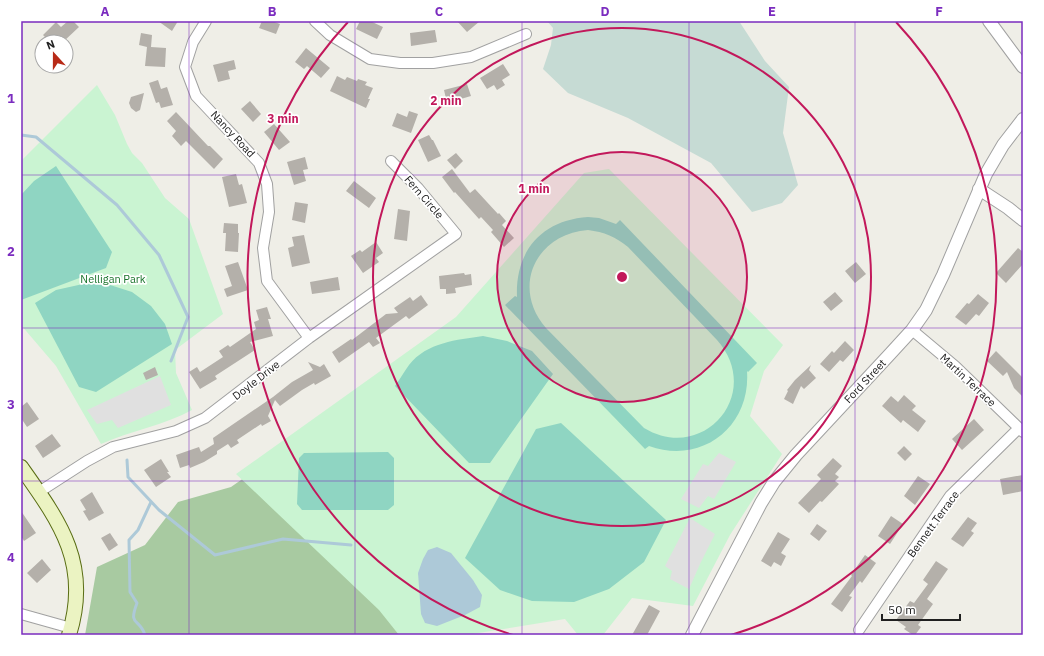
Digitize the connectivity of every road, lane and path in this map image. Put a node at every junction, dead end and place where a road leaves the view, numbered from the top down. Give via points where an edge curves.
1 (206, 21) edge
2 (315, 21) edge
3 (989, 21) edge
4 (526, 34) dead end
5 (1023, 67) edge
6 (1023, 119) edge
7 (391, 161) dead end
8 (979, 189) junction
9 (1023, 220) edge
10 (456, 234) joint
11 (912, 330) junction
12 (310, 338) junction
13 (1021, 430) edge
14 (21, 467) edge
15 (39, 492) junction
16 (21, 614) edge
17 (859, 630) dead end
18 (70, 631) edge
19 (692, 635) edge

1 - 12 street, Nancy Road via 193,42 185,67 196,96 260,163 267,184 269,212 263,248 267,281
2 - 4 street via 330,35 370,59 400,63 433,63 471,57
3 - 5 street
6 - 8 street, Ford Street via 992,161
7 - 10 street, Fern Circle via 418,188
8 - 9 street
8 - 11 street, Ford Street via 935,292
10 - 12 street, Doyle Drive
11 - 13 street, Martin Terrace via 955,366
11 - 19 street, Ford Street via 774,482 760,503
12 - 15 street, Doyle Drive via 205,418 176,431 113,447 87,460
13 - 17 street, Bennett Terrace via 950,496
14 - 15 main road
15 - 18 main road via 59,523 71,554 76,587
16 - 18 street

